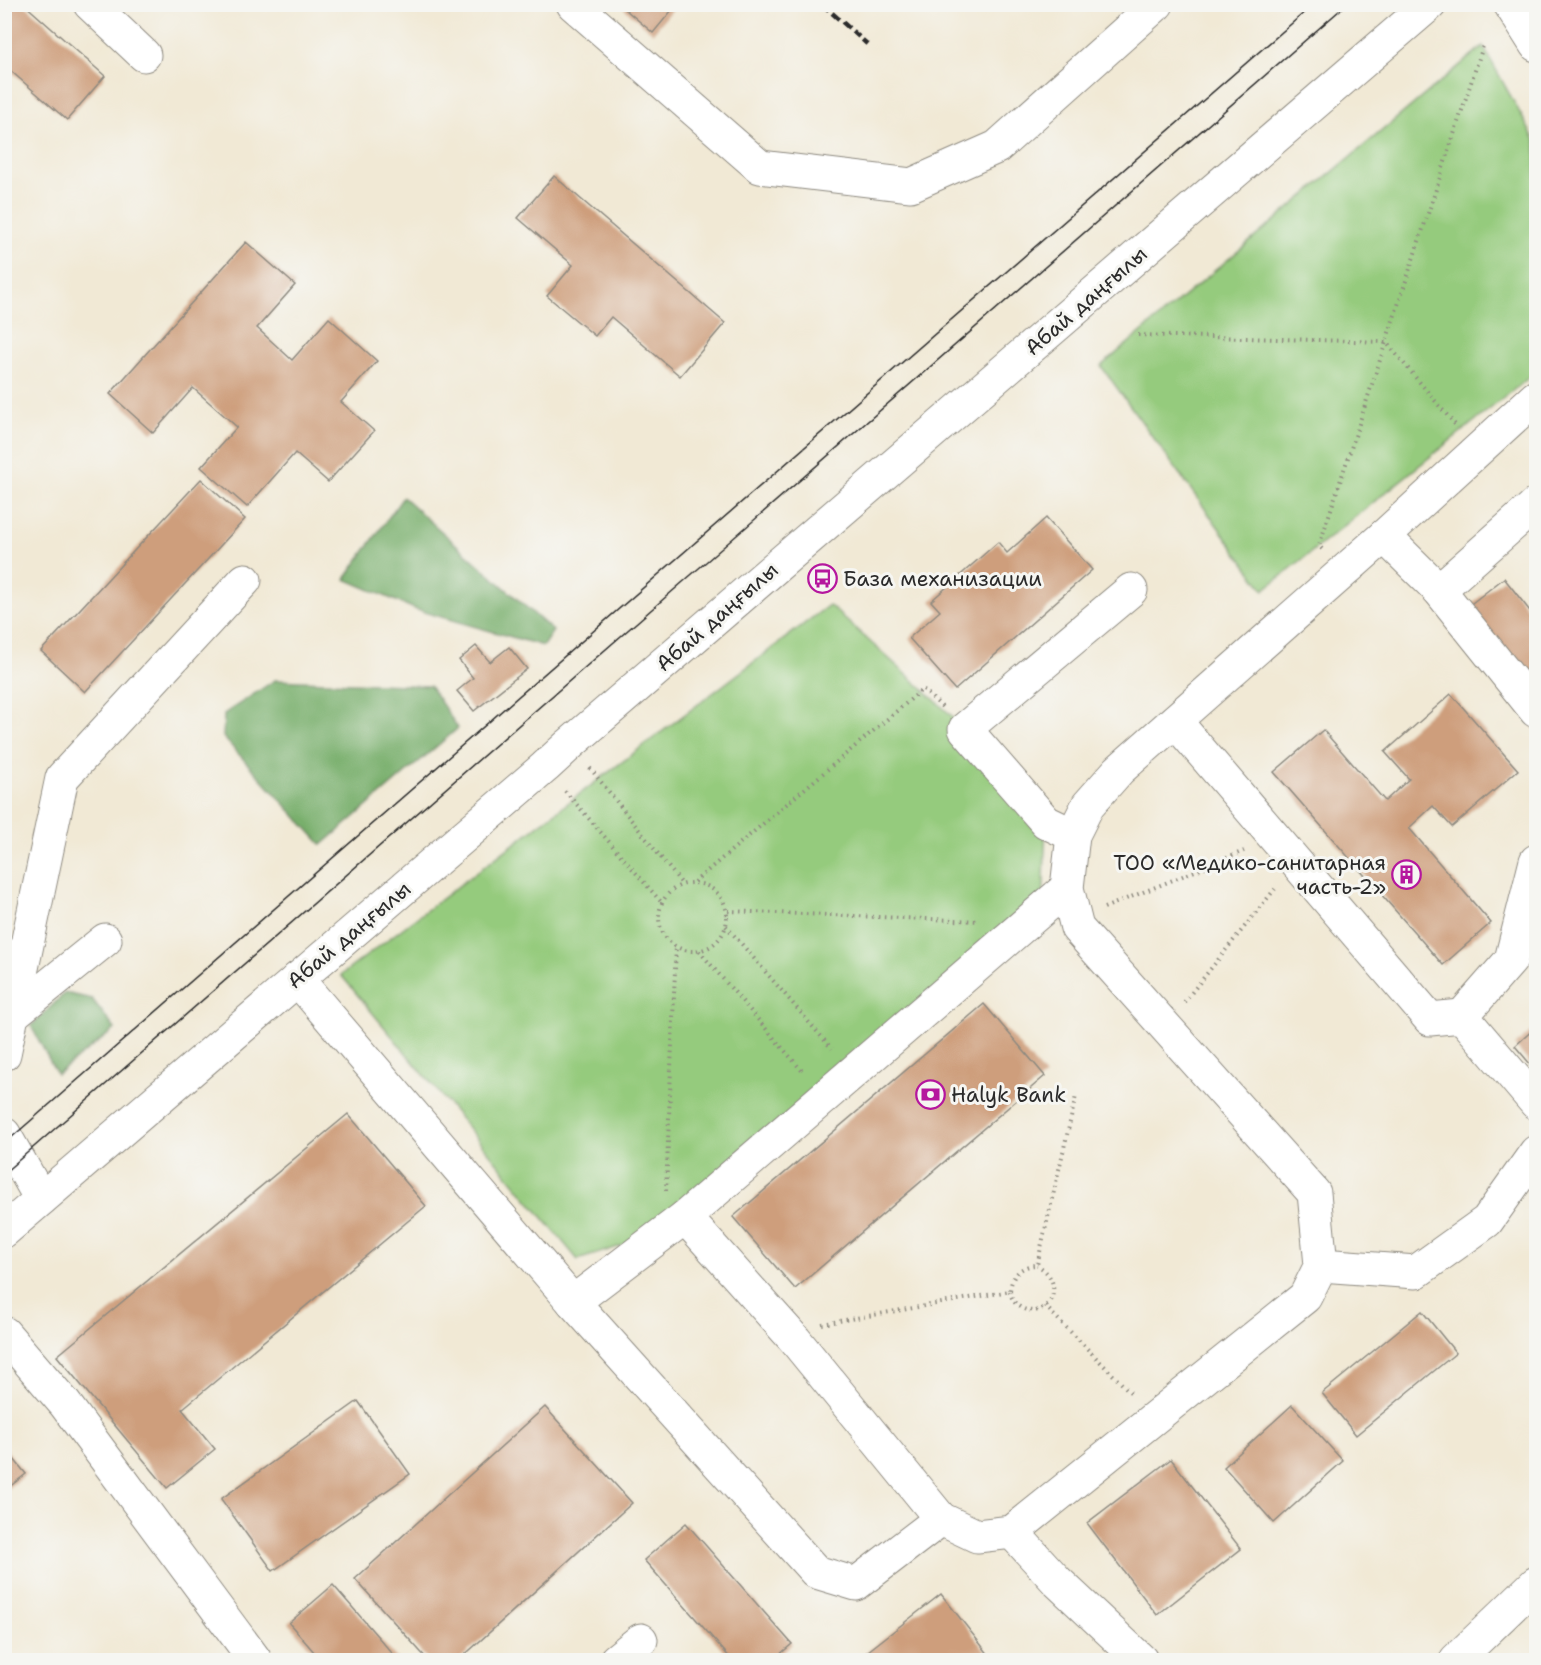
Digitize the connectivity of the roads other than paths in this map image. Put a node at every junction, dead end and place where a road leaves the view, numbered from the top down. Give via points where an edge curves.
1 (90, 4) edge
2 (573, 4) edge
3 (1157, 4) edge
4 (1430, 4) edge
5 (1510, 4) edge
6 (1536, 45) edge
7 (144, 55) dead end
8 (1536, 397) edge
9 (1536, 504) edge
10 (1384, 536) junction
11 (244, 580) dead end
12 (1131, 590) dead end
13 (1439, 590) junction
14 (1536, 711) edge
15 (1174, 721) junction
16 (1073, 835) junction
17 (1536, 861) edge
18 (1067, 888) junction
19 (105, 940) dead end
20 (297, 979) junction
21 (12, 1015) junction
22 (1462, 1016) junction
23 (4, 1054) edge
24 (1536, 1103) edge
25 (4, 1134) edge
26 (1536, 1152) edge
27 (41, 1199) junction
28 (675, 1225) junction
29 (4, 1230) edge
30 (1321, 1265) junction
31 (573, 1302) junction
32 (4, 1333) edge
33 (941, 1519) junction
34 (1012, 1532) junction
35 (1536, 1583) edge
36 (641, 1640) dead end
37 (255, 1660) edge
38 (616, 1660) edge
39 (1141, 1660) edge
40 (1456, 1660) edge

1 - 7 main road
2 - 3 main road via 760,167 911,185 997,147
4 - 20 main road, Абай даңғылы
5 - 6 main road
8 - 10 main road
9 - 13 main road
10 - 13 main road
10 - 15 main road
11 - 21 main road via 62,778
12 - 16 main road via 965,729 1046,822
13 - 14 main road
15 - 16 main road via 1119,770 1088,805
15 - 22 main road via 1430,1019
16 - 18 main road
17 - 22 main road via 1511,960
18 - 28 main road
18 - 30 main road via 1077,928 1314,1193
19 - 21 main road
20 - 27 main road, Абай даңғылы
20 - 31 main road
21 - 23 main road
22 - 24 main road
25 - 27 main road
26 - 30 main road via 1487,1221 1416,1272
27 - 29 main road, Абай даңғылы
28 - 31 main road
28 - 33 main road via 795,1340
30 - 34 main road via 1305,1297
31 - 33 main road via 816,1572 856,1584
32 - 37 main road via 65,1404
33 - 34 main road via 977,1536
34 - 39 main road via 1057,1581
35 - 40 main road
36 - 38 main road

